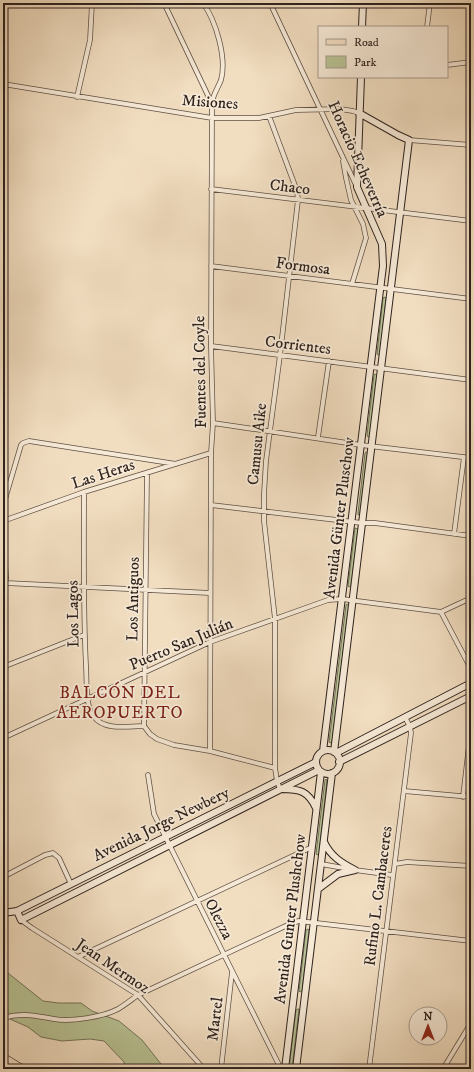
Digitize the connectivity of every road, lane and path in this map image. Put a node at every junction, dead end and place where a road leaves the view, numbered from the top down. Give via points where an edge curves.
1 (92, 3) edge
2 (164, 3) edge
3 (203, 3) edge
4 (270, 3) edge
5 (363, 3) edge
6 (430, 3) edge
7 (362, 26) edge
8 (427, 26) edge
9 (471, 62) edge
10 (448, 65) edge
11 (361, 78) edge
12 (3, 84) edge
13 (77, 97) junction
14 (212, 104) junction
15 (322, 110) junction
16 (359, 113) junction
17 (269, 116) junction
18 (212, 118) junction
19 (409, 140) junction
20 (471, 145) edge
21 (342, 155) junction
22 (357, 187) junction
23 (211, 188) junction
24 (298, 200) junction
25 (355, 207) junction
26 (366, 209) junction
27 (401, 213) junction
28 (471, 221) edge
29 (211, 266) junction
30 (290, 276) junction
31 (352, 284) junction
32 (380, 287) junction
33 (392, 289) junction
34 (471, 299) edge
35 (211, 346) junction
36 (280, 355) junction
37 (329, 361) junction
38 (371, 367) junction
39 (382, 368) junction
40 (471, 380) edge
41 (213, 423) junction
42 (270, 431) junction
43 (318, 437) junction
44 (361, 445) junction
45 (373, 446) junction
46 (211, 453) junction
47 (464, 457) junction
48 (471, 458) edge
49 (176, 464) junction
50 (147, 473) junction
51 (84, 492) junction
52 (211, 505) junction
53 (3, 506) edge
54 (264, 511) junction
55 (3, 522) edge
56 (352, 522) junction
57 (362, 523) junction
58 (3, 534) edge
59 (454, 534) junction
60 (471, 536) edge
61 (6, 583) junction
62 (84, 587) junction
63 (145, 590) junction
64 (3, 593) edge
65 (210, 593) junction
66 (471, 598) edge
67 (342, 599) junction
68 (353, 601) junction
69 (441, 612) junction
70 (275, 618) junction
71 (84, 635) junction
72 (210, 642) junction
73 (3, 667) edge
74 (471, 668) edge
75 (144, 672) junction
76 (471, 683) edge
77 (471, 697) edge
78 (88, 698) junction
79 (405, 717) junction
80 (144, 726) junction
81 (410, 727) junction
82 (471, 728) edge
83 (3, 738) edge
84 (210, 751) junction
85 (324, 751) junction
86 (335, 753) junction
87 (316, 762) junction
88 (339, 762) junction
89 (275, 768) junction
90 (320, 771) junction
91 (332, 773) junction
92 (148, 775) dead end
93 (277, 781) junction
94 (280, 789) junction
95 (404, 791) junction
96 (463, 797) junction
97 (471, 798) edge
98 (317, 808) junction
99 (165, 837) junction
100 (324, 840) junction
101 (169, 846) junction
102 (312, 847) junction
103 (310, 862) junction
104 (321, 864) junction
105 (395, 864) junction
106 (471, 866) edge
107 (355, 870) junction
108 (92, 873) junction
109 (392, 875) junction
110 (3, 877) edge
111 (307, 880) junction
112 (319, 881) junction
113 (97, 882) junction
114 (71, 884) junction
115 (318, 889) junction
116 (197, 901) junction
117 (17, 911) junction
118 (3, 913) edge
119 (21, 920) junction
120 (302, 921) junction
121 (314, 922) junction
122 (386, 931) junction
123 (471, 941) edge
124 (224, 955) junction
125 (78, 957) junction
126 (232, 972) junction
127 (138, 995) junction
128 (293, 1001) junction
129 (304, 1002) junction
130 (3, 1018) edge
131 (471, 1023) edge
132 (3, 1057) edge
133 (3, 1067) edge
134 (7, 1069) edge
135 (24, 1069) edge
136 (204, 1069) edge
137 (221, 1069) edge
138 (281, 1069) edge
139 (285, 1069) edge
140 (296, 1069) edge
141 (369, 1069) edge
142 (443, 1069) edge

1 - 13 street via 90,40
2 - 14 street, Fuentes del Coyle
3 - 14 street via 214,23 222,61 221,80
4 - 15 street, Horacio Echeverría
5 - 7 street
6 - 8 street
9 - 10 street
11 - 16 street
12 - 13 street, Misiones
13 - 18 street, Misiones
14 - 18 street, Fuentes del Coyle
15 - 16 street, Misiones via 340,109
15 - 17 street, Misiones via 291,111
15 - 21 street, Horacio Echeverría
16 - 19 street, Misiones
16 - 22 street
17 - 18 street, Misiones
17 - 24 street, Camusu Aike
18 - 23 street, Fuentes del Coyle
19 - 20 street
19 - 27 street, Avenida Günter Pluschow
21 - 22 street, Horacio Echeverría
21 - 25 street via 349,192
22 - 26 street, Horacio Echeverría
23 - 24 street, Chaco
23 - 29 street, Fuentes del Coyle
24 - 25 street, Chaco
24 - 30 street, Camusu Aike
25 - 26 street, Chaco
25 - 31 street via 366,238
26 - 27 street, Chaco
26 - 32 street, Horacio Echeverría via 383,252
27 - 28 street, Chaco
27 - 33 street, Avenida Günter Pluschow
29 - 30 street, Formosa
29 - 35 street, Fuentes del Coyle
30 - 31 street, Formosa
30 - 36 street, Camusu Aike
31 - 32 street, Formosa
32 - 33 street, Formosa
32 - 38 street, Avenida Günter Pluschow
33 - 34 street, Formosa
33 - 39 street, Avenida Günter Pluschow
35 - 36 street, Corrientes
35 - 41 street, Fuentes del Coyle
36 - 37 street, Corrientes
36 - 42 street, Camusu Aike
37 - 38 street, Corrientes
37 - 43 street
38 - 39 street, Corrientes
38 - 44 street, Avenida Günter Pluschow
39 - 40 street, Corrientes
39 - 45 street, Avenida Günter Pluschow
41 - 42 street
41 - 46 street, Fuentes del Coyle
42 - 43 street
42 - 54 street, Camusu Aike
43 - 44 street
44 - 45 street
44 - 56 street, Avenida Günter Pluschow
45 - 47 street
45 - 57 street, Avenida Günter Pluschow
46 - 49 street, Las Heras
46 - 52 street, Fuentes del Coyle
47 - 48 street
47 - 59 street
49 - 50 street, Las Heras
49 - 53 street via 29,441 21,445
50 - 51 street, Las Heras
50 - 63 street, Los Antiguos
51 - 55 street, Las Heras
51 - 62 street, Los Lagos
52 - 54 street
52 - 65 street, Fuentes del Coyle
54 - 56 street
54 - 70 street, Camusu Aike
56 - 57 street
56 - 67 street, Avenida Günter Pluschow
57 - 59 street
57 - 68 street, Avenida Günter Pluschow
58 - 61 street
59 - 60 street
61 - 62 street
61 - 64 street
62 - 63 street
62 - 71 street, Los Lagos
63 - 65 street
63 - 75 street, Los Antiguos
65 - 72 street, Fuentes del Coyle
66 - 69 street
67 - 68 street, Puerto San Julián
67 - 70 street, Puerto San Julián via 328,600
67 - 85 street, Avenida Günter Pluschow
68 - 69 street, Puerto San Julián
68 - 86 street, Avenida Günter Pluschow
69 - 74 street
70 - 72 street, Puerto San Julián
70 - 89 street, Camusu Aike
71 - 73 street
71 - 78 street, Los Lagos
72 - 75 street, Puerto San Julián
72 - 84 street, Fuentes del Coyle
75 - 78 street, Puerto San Julián
75 - 80 street, Los Antiguos
76 - 79 street
77 - 81 street
78 - 80 street, Los Lagos via 90,709 100,722 109,726
78 - 83 street, Puerto San Julián
79 - 81 street
79 - 86 street
80 - 84 street via 157,739 174,745
81 - 88 street
81 - 95 street, Rufino L. Cambaceres
82 - 96 street
84 - 89 street
85 - 86 street
85 - 87 street via 318,755
86 - 88 street
87 - 90 street
87 - 93 street, Avenida Jorge Newbery
88 - 91 street via 338,768
89 - 93 street, Camusu Aike
90 - 91 street
90 - 94 street, Avenida Jorge Newbery
90 - 98 street, Avenida Gunter Plushchow
91 - 100 street, Avenida Gunter Plushchow
92 - 99 street, Olezza via 154,814
93 - 94 street, Camusu Aike
93 - 99 street, Avenida Jorge Newbery
94 - 98 street via 298,790 310,796
94 - 101 street, Avenida Jorge Newbery
95 - 96 street
95 - 105 street, Rufino L. Cambaceres
96 - 97 street
98 - 102 street, Avenida Gunter Plushchow
99 - 101 street, Olezza
99 - 108 street, Avenida Jorge Newbery
100 - 104 street, Avenida Gunter Plushchow
100 - 107 street via 336,859
101 - 113 street, Avenida Jorge Newbery
101 - 116 street, Olezza
102 - 103 street, Avenida Gunter Plushchow
102 - 116 street
103 - 104 street via 317,860
103 - 111 street, Avenida Gunter Plushchow
104 - 107 street
104 - 112 street, Avenida Gunter Plushchow
105 - 106 street via 407,862
105 - 109 street, Rufino L. Cambaceres
107 - 109 street
107 - 115 street via 338,874
108 - 113 street
108 - 114 street, Avenida Jorge Newbery
109 - 122 street, Rufino L. Cambaceres
110 - 114 street via 53,853 59,858
111 - 112 street via 312,884
111 - 120 street, Avenida Gunter Plushchow
112 - 115 street, Avenida Gunter Plushchow
113 - 119 street, Avenida Jorge Newbery
114 - 117 street, Avenida Jorge Newbery
115 - 121 street, Avenida Gunter Plushchow
116 - 124 street, Olezza
116 - 125 street
117 - 118 street, Avenida Jorge Newbery
117 - 119 street
119 - 125 street, Jean Mermoz
120 - 121 street
120 - 124 street via 292,923
120 - 128 street, Avenida Gunter Plushchow
121 - 122 street
121 - 129 street, Avenida Gunter Plushchow
122 - 123 street
122 - 141 street, Rufino L. Cambaceres
124 - 126 street, Olezza
124 - 127 street
125 - 127 street, Jean Mermoz
126 - 137 street, Martel
126 - 138 street, Olezza
127 - 130 street via 119,1009 99,1015 68,1020 29,1014
127 - 136 street, Jean Mermoz
128 - 129 street
128 - 139 street, Avenida Gunter Plushchow
129 - 140 street, Avenida Gunter Plushchow
131 - 142 street
132 - 135 main road
133 - 134 main road

